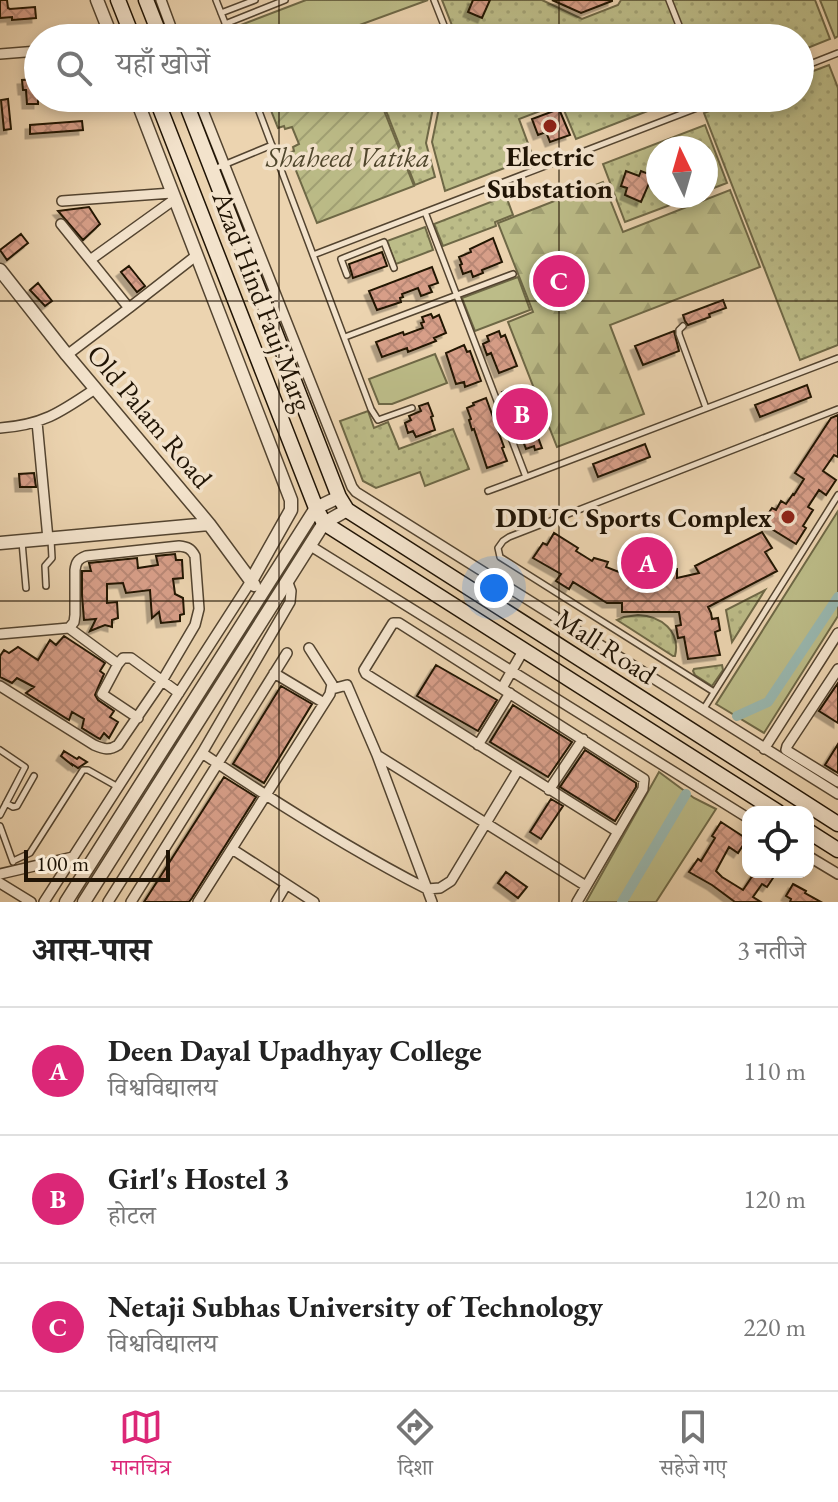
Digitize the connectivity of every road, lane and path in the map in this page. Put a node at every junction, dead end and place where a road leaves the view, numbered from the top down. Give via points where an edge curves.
1 (97, 0) edge
2 (118, 0) edge
3 (146, 0) edge
4 (161, 0) edge
5 (216, 0) edge
6 (255, 0) edge
7 (285, 0) edge
8 (434, 0) edge
9 (669, 0) edge
10 (221, 13) junction
11 (106, 24) edge
12 (127, 24) edge
13 (155, 24) edge
14 (170, 24) edge
15 (225, 24) joint
16 (443, 24) edge
17 (678, 24) edge
18 (24, 52) edge
19 (838, 53) edge
20 (0, 54) edge
21 (814, 62) edge
22 (141, 112) edge
23 (161, 112) edge
24 (191, 112) edge
25 (202, 112) edge
26 (259, 112) edge
27 (680, 112) edge
28 (272, 145) junction
29 (218, 167) junction
30 (174, 196) junction
31 (62, 201) dead end
32 (425, 212) junction
33 (61, 224) dead end
34 (350, 240) junction
35 (355, 253) junction
36 (197, 255) junction
37 (313, 255) junction
38 (90, 260) junction
39 (394, 268) dead end
40 (0, 270) edge
41 (513, 274) dead end
42 (347, 275) dead end
43 (456, 295) junction
44 (129, 308) junction
45 (683, 326) dead end
46 (345, 337) junction
47 (67, 355) junction
48 (838, 358) edge
49 (95, 389) junction
50 (412, 408) dead end
51 (706, 408) junction
52 (836, 413) edge
53 (37, 422) junction
54 (0, 428) edge
55 (526, 477) junction
56 (488, 491) dead end
57 (838, 495) edge
58 (339, 497) junction
59 (316, 508) junction
60 (347, 510) junction
61 (324, 523) junction
62 (209, 524) junction
63 (49, 539) junction
64 (22, 541) junction
65 (0, 543) edge
66 (309, 545) junction
67 (287, 580) junction
68 (251, 581) junction
69 (46, 586) dead end
70 (26, 588) dead end
71 (262, 594) junction
72 (69, 628) junction
73 (838, 633) edge
74 (0, 634) edge
75 (309, 648) dead end
76 (523, 651) junction
77 (287, 653) dead end
78 (118, 664) junction
79 (838, 669) edge
80 (512, 670) junction
81 (364, 672) junction
82 (274, 673) junction
83 (162, 681) junction
84 (347, 685) junction
85 (0, 686) edge
86 (332, 689) junction
87 (506, 690) junction
88 (714, 692) junction
89 (179, 693) junction
90 (324, 703) junction
91 (703, 711) junction
92 (138, 718) junction
93 (583, 739) junction
94 (478, 745) junction
95 (764, 749) junction
96 (0, 750) edge
97 (202, 753) junction
98 (377, 755) junction
99 (217, 764) junction
100 (518, 770) junction
101 (34, 776) dead end
102 (838, 782) edge
103 (118, 787) junction
104 (549, 790) junction
105 (838, 794) edge
106 (265, 795) junction
107 (6, 803) junction
108 (768, 806) edge
109 (742, 814) edge
110 (0, 815) edge
111 (486, 823) junction
112 (838, 824) edge
113 (0, 826) edge
114 (618, 832) junction
115 (814, 835) edge
116 (232, 849) junction
117 (838, 850) edge
118 (73, 857) junction
119 (814, 860) edge
120 (15, 866) junction
121 (0, 874) edge
122 (838, 874) edge
123 (0, 883) edge
124 (286, 885) junction
125 (586, 886) junction
126 (427, 889) junction
127 (31, 902) edge
128 (44, 902) edge
129 (66, 902) edge
130 (84, 902) edge
131 (108, 902) edge
132 (131, 902) edge
133 (198, 902) edge
134 (276, 902) edge
135 (314, 902) edge
136 (432, 902) edge
137 (577, 902) edge

1 - 11 street
2 - 12 main road
3 - 13 main road
4 - 14 street
5 - 10 lane
6 - 10 lane
7 - 15 lane
8 - 16 lane
9 - 17 lane
10 - 15 lane
18 - 20 street
19 - 21 lane
22 - 30 street
23 - 59 main road, Azad Hind Fauj Marg
24 - 29 main road, Azad Hind Fauj Marg
25 - 29 street
26 - 28 lane
27 - 32 lane
28 - 29 lane
28 - 37 lane
29 - 58 main road, Azad Hind Fauj Marg
29 - 91 street via 352,487
30 - 31 street
30 - 36 street
30 - 38 street
32 - 34 lane
32 - 43 lane
33 - 38 street
34 - 35 lane
34 - 37 lane
35 - 39 lane via 384,242
35 - 42 lane via 341,259
36 - 44 street
36 - 68 street via 291,500 291,510
37 - 46 lane
38 - 44 street
40 - 47 street, Old Palam Road
41 - 43 lane
43 - 46 lane
43 - 55 lane
44 - 47 street
45 - 51 lane via 679,334
46 - 50 lane via 378,420
47 - 49 street, Old Palam Road
48 - 51 lane
49 - 53 street
49 - 62 street, Old Palam Road
51 - 55 lane
52 - 88 lane via 509,537 498,548 500,557
53 - 54 street
53 - 63 street
55 - 56 lane
57 - 88 lane
58 - 59 street
58 - 60 main road, Azad Hind Fauj Marg
59 - 61 main road, Azad Hind Fauj Marg
59 - 71 street
60 - 61 street
60 - 112 main road, Mall Road
61 - 66 street
61 - 76 main road, Mall Road
62 - 63 street
62 - 68 street, Old Palam Road
63 - 64 street
63 - 69 lane via 52,558 45,566
64 - 65 street
64 - 70 lane
66 - 67 street
66 - 80 street
67 - 97 street via 290,602
67 - 130 street
68 - 71 street, Old Palam Road
68 - 89 street
71 - 129 street
72 - 74 street
72 - 78 street
72 - 83 street via 74,622 80,558 187,547 195,556 199,609 185,645
73 - 95 street
75 - 86 street
76 - 80 street
76 - 108 main road, Mall Road
77 - 82 street
78 - 83 street via 131,658
78 - 92 street via 102,694
79 - 102 street via 786,750
80 - 87 street
80 - 109 street
81 - 84 street
81 - 87 street via 396,622
81 - 94 street
82 - 90 street
82 - 99 street
83 - 89 street
83 - 92 street
84 - 86 street
84 - 98 street
85 - 92 street via 105,750 118,745
86 - 90 street
87 - 93 street
87 - 94 street
88 - 91 lane
89 - 103 street
90 - 106 street
91 - 95 street
93 - 104 street
93 - 114 street via 644,779
94 - 100 street
95 - 105 street
96 - 107 lane via 25,767
97 - 99 street
97 - 131 street
98 - 111 street
98 - 126 street
99 - 106 street
99 - 132 street
100 - 104 street
100 - 111 street
101 - 107 lane via 17,806
103 - 118 street
103 - 120 lane via 83,770 30,853
104 - 114 street
106 - 116 street
106 - 126 street
107 - 110 lane
111 - 125 street
111 - 126 street via 451,881
113 - 120 lane
114 - 125 street
115 - 117 main road
116 - 124 street
116 - 133 street
118 - 120 street
118 - 128 street
119 - 122 street
120 - 121 street
123 - 127 street
124 - 134 street
124 - 135 street
125 - 137 street
126 - 136 street

